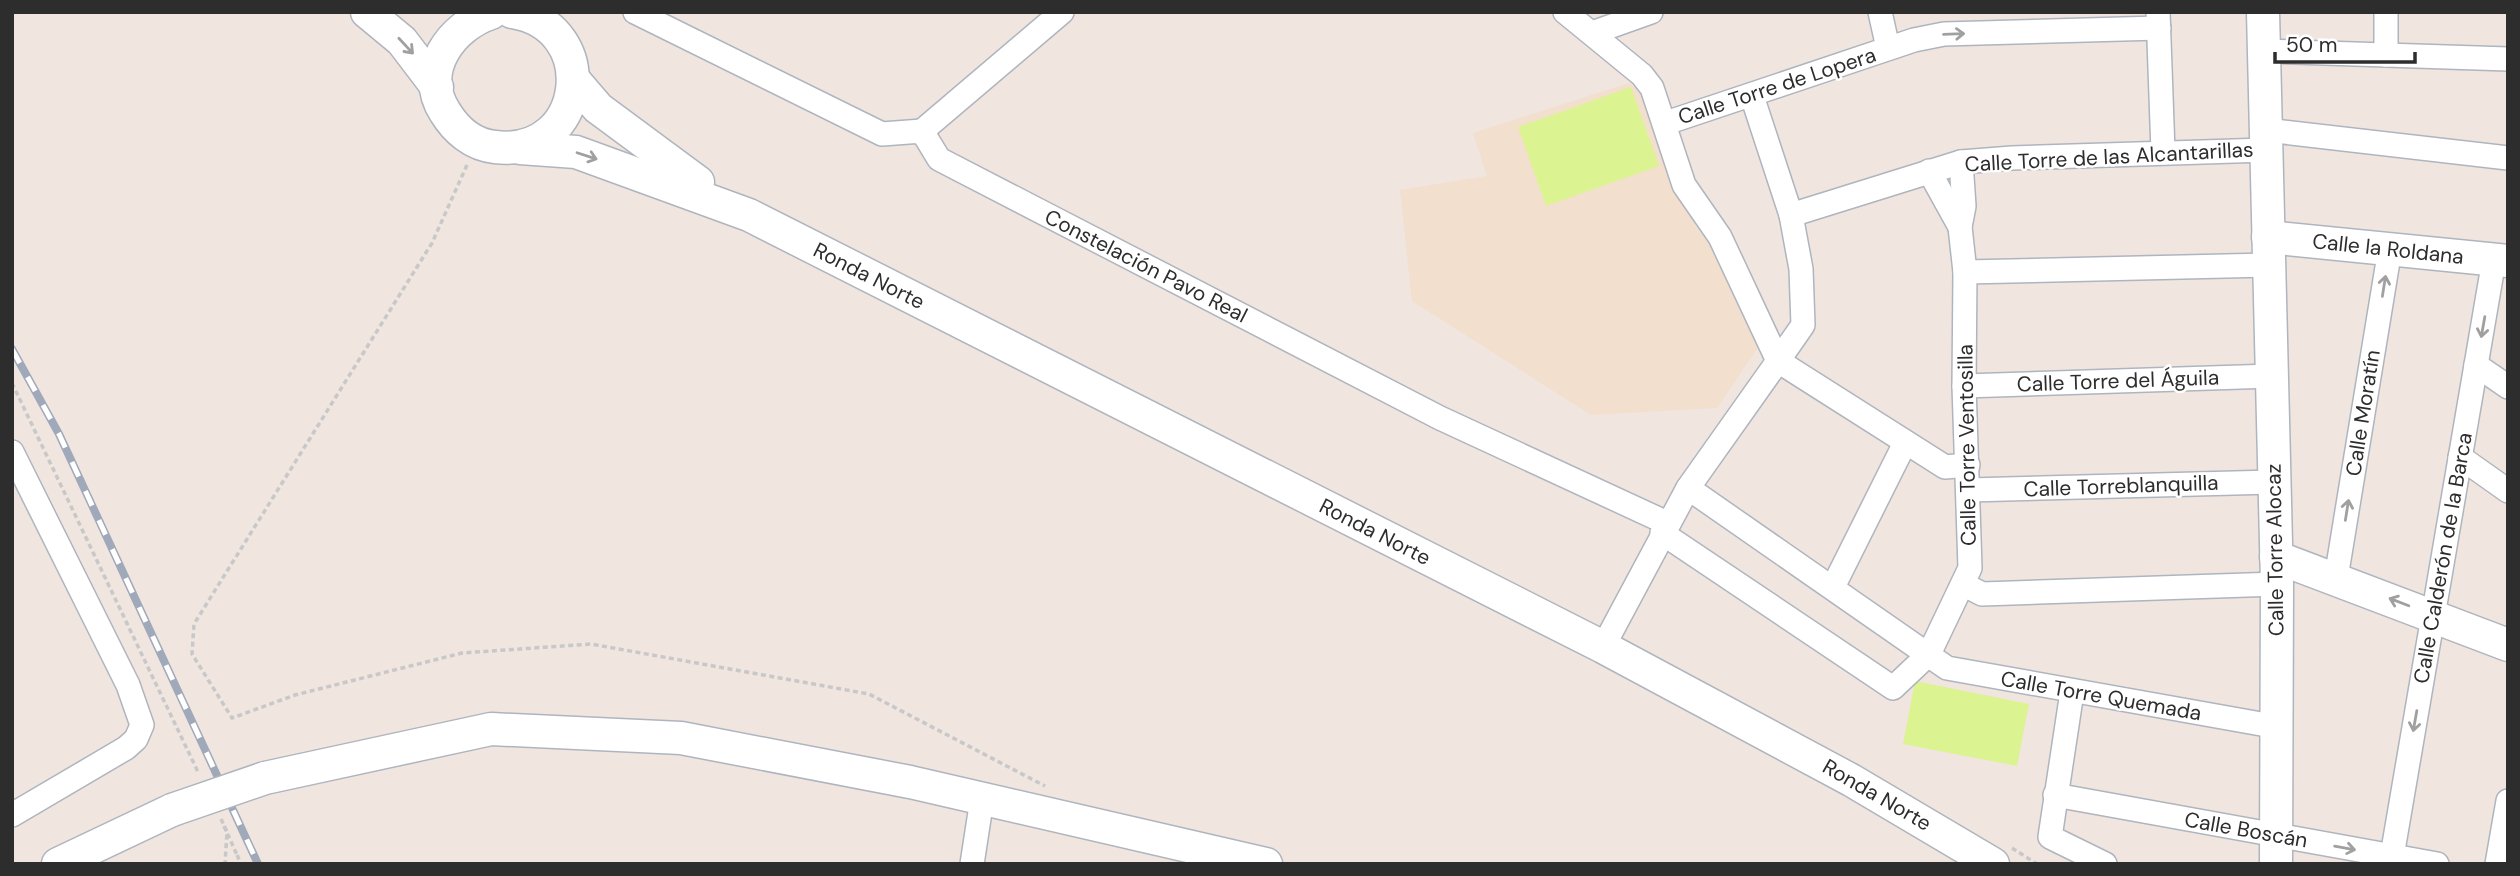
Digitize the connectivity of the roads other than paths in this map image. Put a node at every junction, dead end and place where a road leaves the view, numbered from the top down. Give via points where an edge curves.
1 (366, 12) edge
2 (486, 12) edge
3 (494, 12) edge
4 (512, 12) edge
5 (635, 12) edge
6 (1062, 12) edge
7 (1565, 12) edge
8 (1651, 12) edge
9 (1880, 12) edge
10 (2263, 12) edge
11 (2282, 12) edge
12 (2386, 12) edge
13 (2158, 20) edge
14 (1592, 33) junction
15 (1888, 48) junction
16 (2264, 51) junction
17 (2386, 55) junction
18 (2508, 59) edge
19 (574, 80) junction
20 (437, 87) junction
21 (1752, 96) junction
22 (1666, 123) junction
23 (922, 131) junction
24 (2266, 140) junction
25 (520, 148) junction
26 (2163, 152) junction
27 (2508, 158) edge
28 (1961, 162) junction
29 (1929, 171) junction
30 (749, 215) junction
31 (1791, 215) junction
32 (1960, 227) junction
33 (2390, 249) junction
34 (2269, 251) junction
35 (2501, 261) edge
36 (1965, 272) junction
37 (1778, 361) junction
38 (2476, 365) junction
39 (2272, 376) junction
40 (1964, 386) junction
41 (2508, 387) edge
42 (1905, 443) junction
43 (12, 452) edge
44 (2460, 457) junction
45 (1968, 465) junction
46 (2273, 482) junction
47 (1688, 488) junction
48 (1969, 490) junction
49 (2508, 491) edge
50 (1665, 528) junction
51 (2276, 570) junction
52 (2336, 578) junction
53 (1963, 584) junction
54 (1833, 587) junction
55 (2433, 616) junction
56 (2508, 645) edge
57 (1603, 647) junction
58 (1929, 654) junction
59 (2072, 692) junction
60 (2278, 727) junction
61 (2055, 795) junction
62 (982, 799) junction
63 (2508, 801) edge
64 (12, 816) edge
65 (2277, 850) edge
66 (2001, 854) edge
67 (2392, 856) junction
68 (1222, 859) edge
69 (58, 864) edge
70 (972, 864) edge
71 (1266, 864) edge
72 (2105, 864) edge
73 (2437, 864) edge
74 (2497, 864) edge

1 -> 20 street via 402,41
2 - 3 street
3 - 20 street via 472,19 456,32 437,67
4 - 19 street, Ronda Norte via 540,21 554,32 565,46
5 - 23 street via 882,134
6 - 23 street
7 - 14 street
8 - 14 street
9 - 15 street
10 - 16 street, Calle Torre Alocaz
11 - 16 street via 2279,37
12 - 17 street
15 -> 13 street, Calle Torre de Lopera via 1944,34
13 - 26 street
14 - 22 street via 1652,88
15 - 21 street, Calle Torre de Lopera
16 - 17 street
16 - 24 street, Calle Torre Alocaz
17 - 18 street
19 - 25 street via 564,116 537,141
19 - 30 street, Ronda Norte via 598,108 665,160
20 - 25 street, Ronda Norte via 453,125 469,139 488,147
21 - 22 street, Calle Torre de Lopera via 1740,96
21 - 31 street
22 - 37 street via 1684,185 1720,237
23 - 50 street, Constelación Pavo Real via 939,159 1440,418
24 - 26 street, Calle Torre de las Alcantarillas
24 - 27 street, Calle Torre de las Alcantarillas
24 - 34 street, Calle Torre Alocaz
25 -> 30 street, Ronda Norte via 576,152
26 - 28 street, Calle Torre de las Alcantarillas
28 - 29 street, Calle Torre de las Alcantarillas
28 - 32 street, Calle Torre Ventosilla via 1964,206
29 - 31 street, Calle Torre de las Alcantarillas
29 - 32 street, Calle Torre Ventosilla
30 - 57 street, Ronda Norte
31 - 37 street via 1801,269 1803,325
32 - 36 street, Calle Torre Ventosilla
33 - 34 street, Calle la Roldana
33 - 35 street, Calle la Roldana
52 -> 33 street, Calle Moratín
34 - 36 street
34 - 39 street, Calle Torre Alocaz
35 -> 38 street, Calle Calderón de la Barca
36 - 40 street, Calle Torre Ventosilla
37 - 42 street
37 - 47 street
38 - 41 street
38 - 44 street, Calle Calderón de la Barca
39 - 40 street, Calle Torre del Águila
39 - 46 street, Calle Torre Alocaz
40 - 45 street, Calle Torre Ventosilla
42 - 45 street via 1945,467
42 - 54 street
43 - 64 street via 128,685 142,724 126,748
44 - 49 street
44 - 55 street, Calle Calderón de la Barca
45 - 48 street, Calle Torre Ventosilla
46 - 48 street, Calle Torreblanquilla
46 - 51 street, Calle Torre Alocaz
47 - 50 street
47 - 54 street, Calle Torre Quemada
48 - 53 street, Calle Torre Ventosilla via 1970,568
50 - 57 street
50 - 58 street via 1735,585 1893,688
51 - 52 street
51 - 53 street via 1982,594
51 - 60 street, Calle Torre Alocaz
55 -> 52 street
53 - 58 street, Calle Torre Ventosilla
54 - 58 street, Calle Torre Quemada
55 - 56 street
55 -> 67 street, Calle Calderón de la Barca
57 - 66 street, Ronda Norte
58 - 59 street, Calle Torre Quemada via 1947,668
59 - 60 street, Calle Torre Quemada
59 - 61 street
60 - 65 street, Calle Torre Alocaz
61 - 65 street, Calle Boscán
61 - 72 street via 2050,837
62 - 68 street
62 - 69 street, bridge via 681,738 491,729 265,778 172,810
62 - 70 street
63 - 74 street
65 -> 67 street, Calle Boscán
67 - 73 street, Calle Boscán
68 - 71 street

